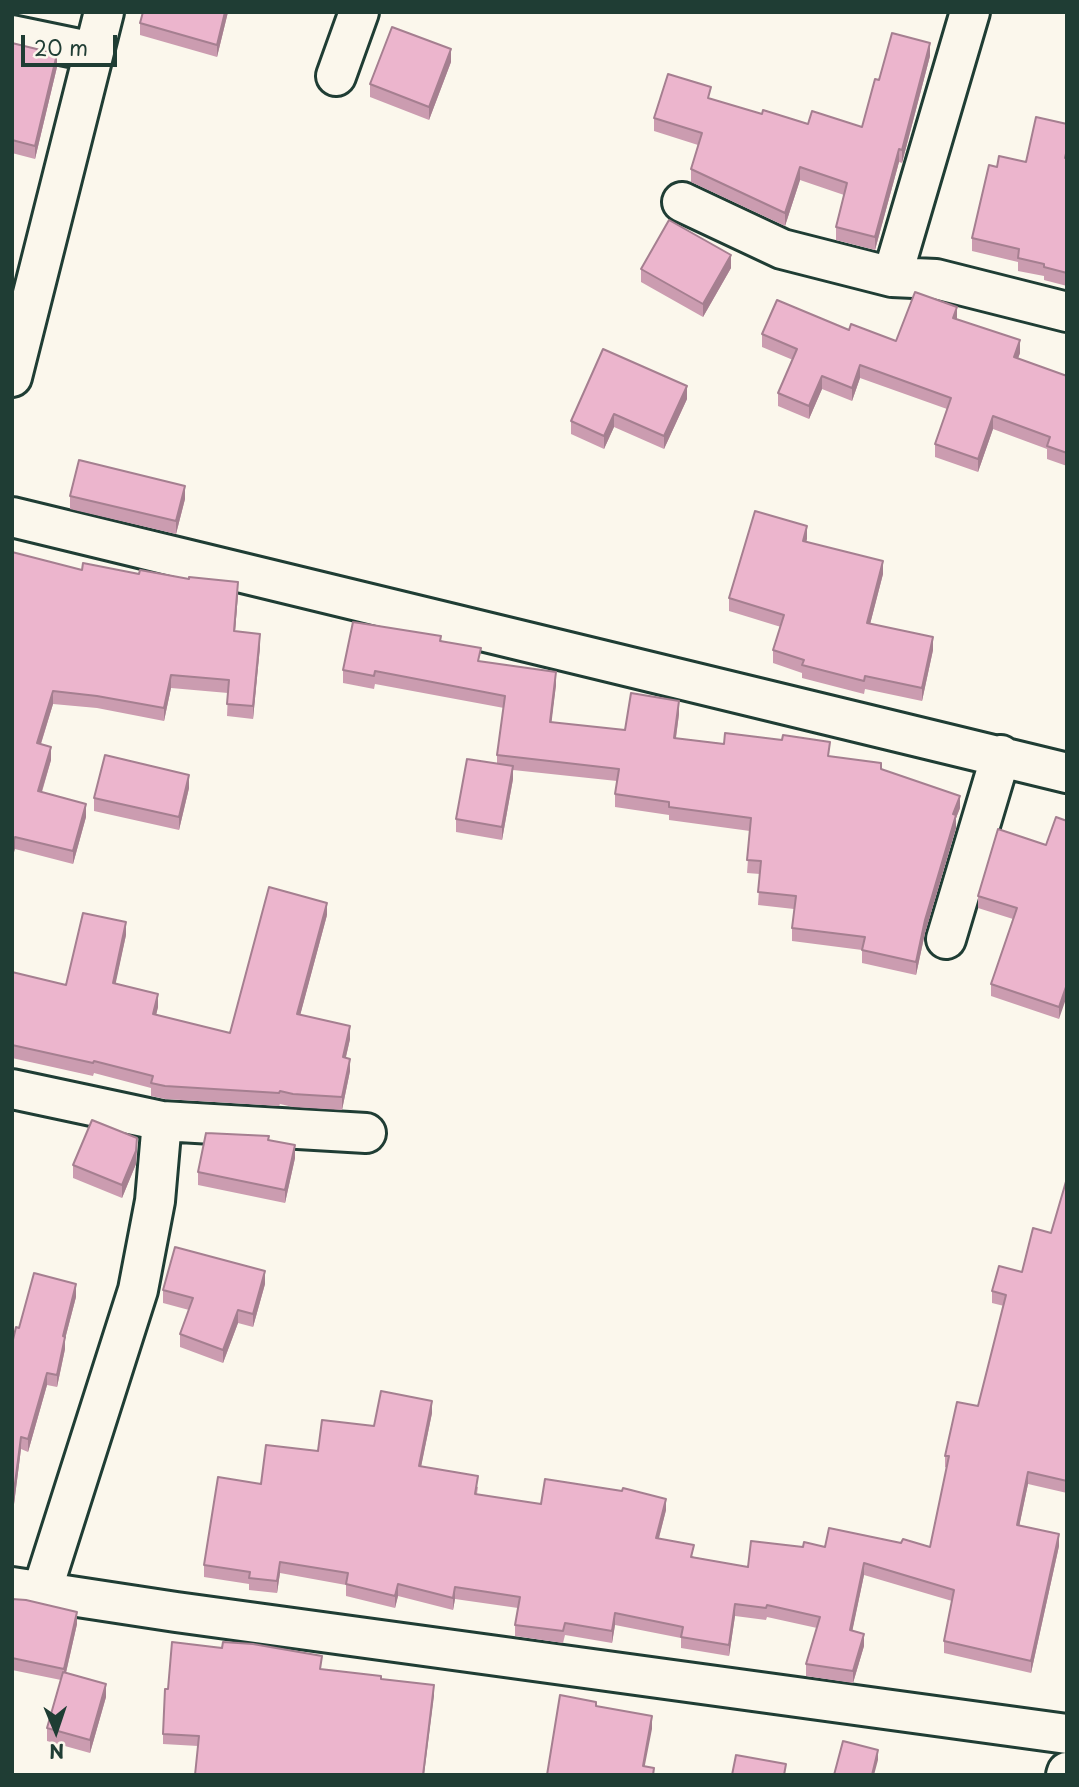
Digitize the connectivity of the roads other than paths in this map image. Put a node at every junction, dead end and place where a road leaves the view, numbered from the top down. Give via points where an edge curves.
1 (104, 12) edge
2 (359, 12) edge
3 (970, 12) edge
4 (12, 36) edge
5 (93, 52) junction
6 (336, 76) dead end
7 (682, 202) dead end
8 (892, 277) junction
9 (1067, 312) edge
10 (12, 377) edge
11 (12, 517) edge
12 (1001, 755) junction
13 (1067, 773) edge
14 (946, 939) dead end
15 (12, 1089) edge
16 (162, 1121) junction
17 (366, 1133) dead end
18 (27, 1589) edge
19 (1067, 1734) edge

1 - 5 street
2 - 6 street
3 - 8 street
4 - 5 street
5 - 10 street
7 - 8 street via 782,249
8 - 9 street via 936,279
11 - 12 street
12 - 13 street
12 - 14 street
15 - 16 street
16 - 17 street
16 - 18 street via 155,1201 138,1290
18 - 19 street

